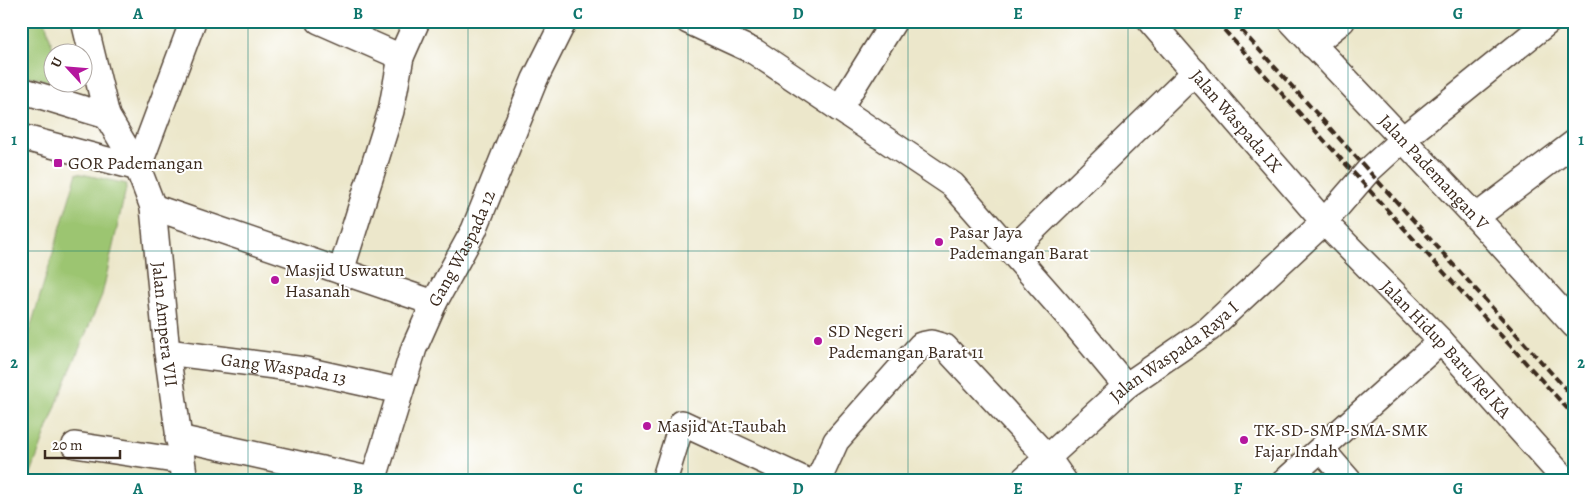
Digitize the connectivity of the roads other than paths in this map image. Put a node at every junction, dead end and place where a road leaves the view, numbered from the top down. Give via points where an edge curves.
1 (84, 21) edge
2 (192, 21) edge
3 (319, 21) edge
4 (417, 21) edge
5 (564, 21) edge
6 (688, 21) edge
7 (894, 21) edge
8 (1150, 21) edge
9 (1291, 21) edge
10 (1342, 21) edge
11 (1549, 21) edge
12 (1312, 45) junction
13 (401, 57) junction
14 (1195, 72) junction
15 (21, 90) edge
16 (839, 110) junction
17 (106, 116) junction
18 (21, 137) edge
19 (1403, 139) junction
20 (1574, 143) edge
21 (138, 168) junction
22 (153, 207) junction
23 (1476, 218) junction
24 (1324, 222) junction
25 (1011, 252) junction
26 (341, 270) junction
27 (434, 303) junction
28 (1570, 314) edge
29 (1441, 341) junction
30 (167, 352) junction
31 (1126, 386) junction
32 (400, 391) junction
33 (75, 445) dead end
34 (1322, 450) junction
35 (1048, 458) junction
36 (181, 460) edge
37 (375, 481) edge
38 (664, 481) edge
39 (807, 481) edge
40 (818, 481) edge
41 (1022, 481) edge
42 (1064, 481) edge
43 (1285, 481) edge
44 (1349, 481) edge
45 (1566, 481) edge

1 - 17 street, Jalan Ampera VII
2 - 21 street
3 - 13 street
4 - 13 street
5 - 27 street, Gang Waspada 12 via 535,79 474,230
6 - 16 street via 755,52
7 - 16 street
8 - 14 street, Jalan Waspada IX
9 - 12 street, Jalan Pademangan V
10 - 12 street
11 - 19 street, Jalan Waspada Raya I
12 - 19 street, Jalan Pademangan V
13 - 26 street via 391,110
14 - 24 street, Jalan Waspada IX
14 - 25 street
15 - 17 street
16 - 25 street via 953,185
17 - 21 street, Jalan Ampera VII
18 - 21 street
19 - 23 street, Jalan Pademangan V
19 - 24 street, Jalan Waspada Raya I via 1359,179
20 - 23 street
21 - 22 street, Jalan Ampera VII
22 - 26 street
22 - 30 street, Jalan Ampera VII
23 - 28 street, Jalan Pademangan V
24 - 29 street, Jalan Hidup Baru/Rel KA
24 - 31 street, Jalan Waspada Raya I via 1209,329
25 - 31 street
26 - 27 street
27 - 32 street, Gang Waspada 12
29 - 34 street
29 - 45 street, Jalan Hidup Baru/Rel KA
30 - 32 street, Gang Waspada 13 via 305,370
30 - 36 street, Jalan Ampera VII
31 - 35 street, Jalan Waspada Raya I
32 - 37 street, Gang Waspada 12
33 - 36 street, Gang Waspada 12
34 - 43 street
34 - 44 street
35 - 40 street via 945,347 931,343 921,345 836,441
35 - 41 street, Jalan Waspada Raya I
35 - 42 street
36 - 37 street, Gang Waspada 12
38 - 39 street via 682,424

